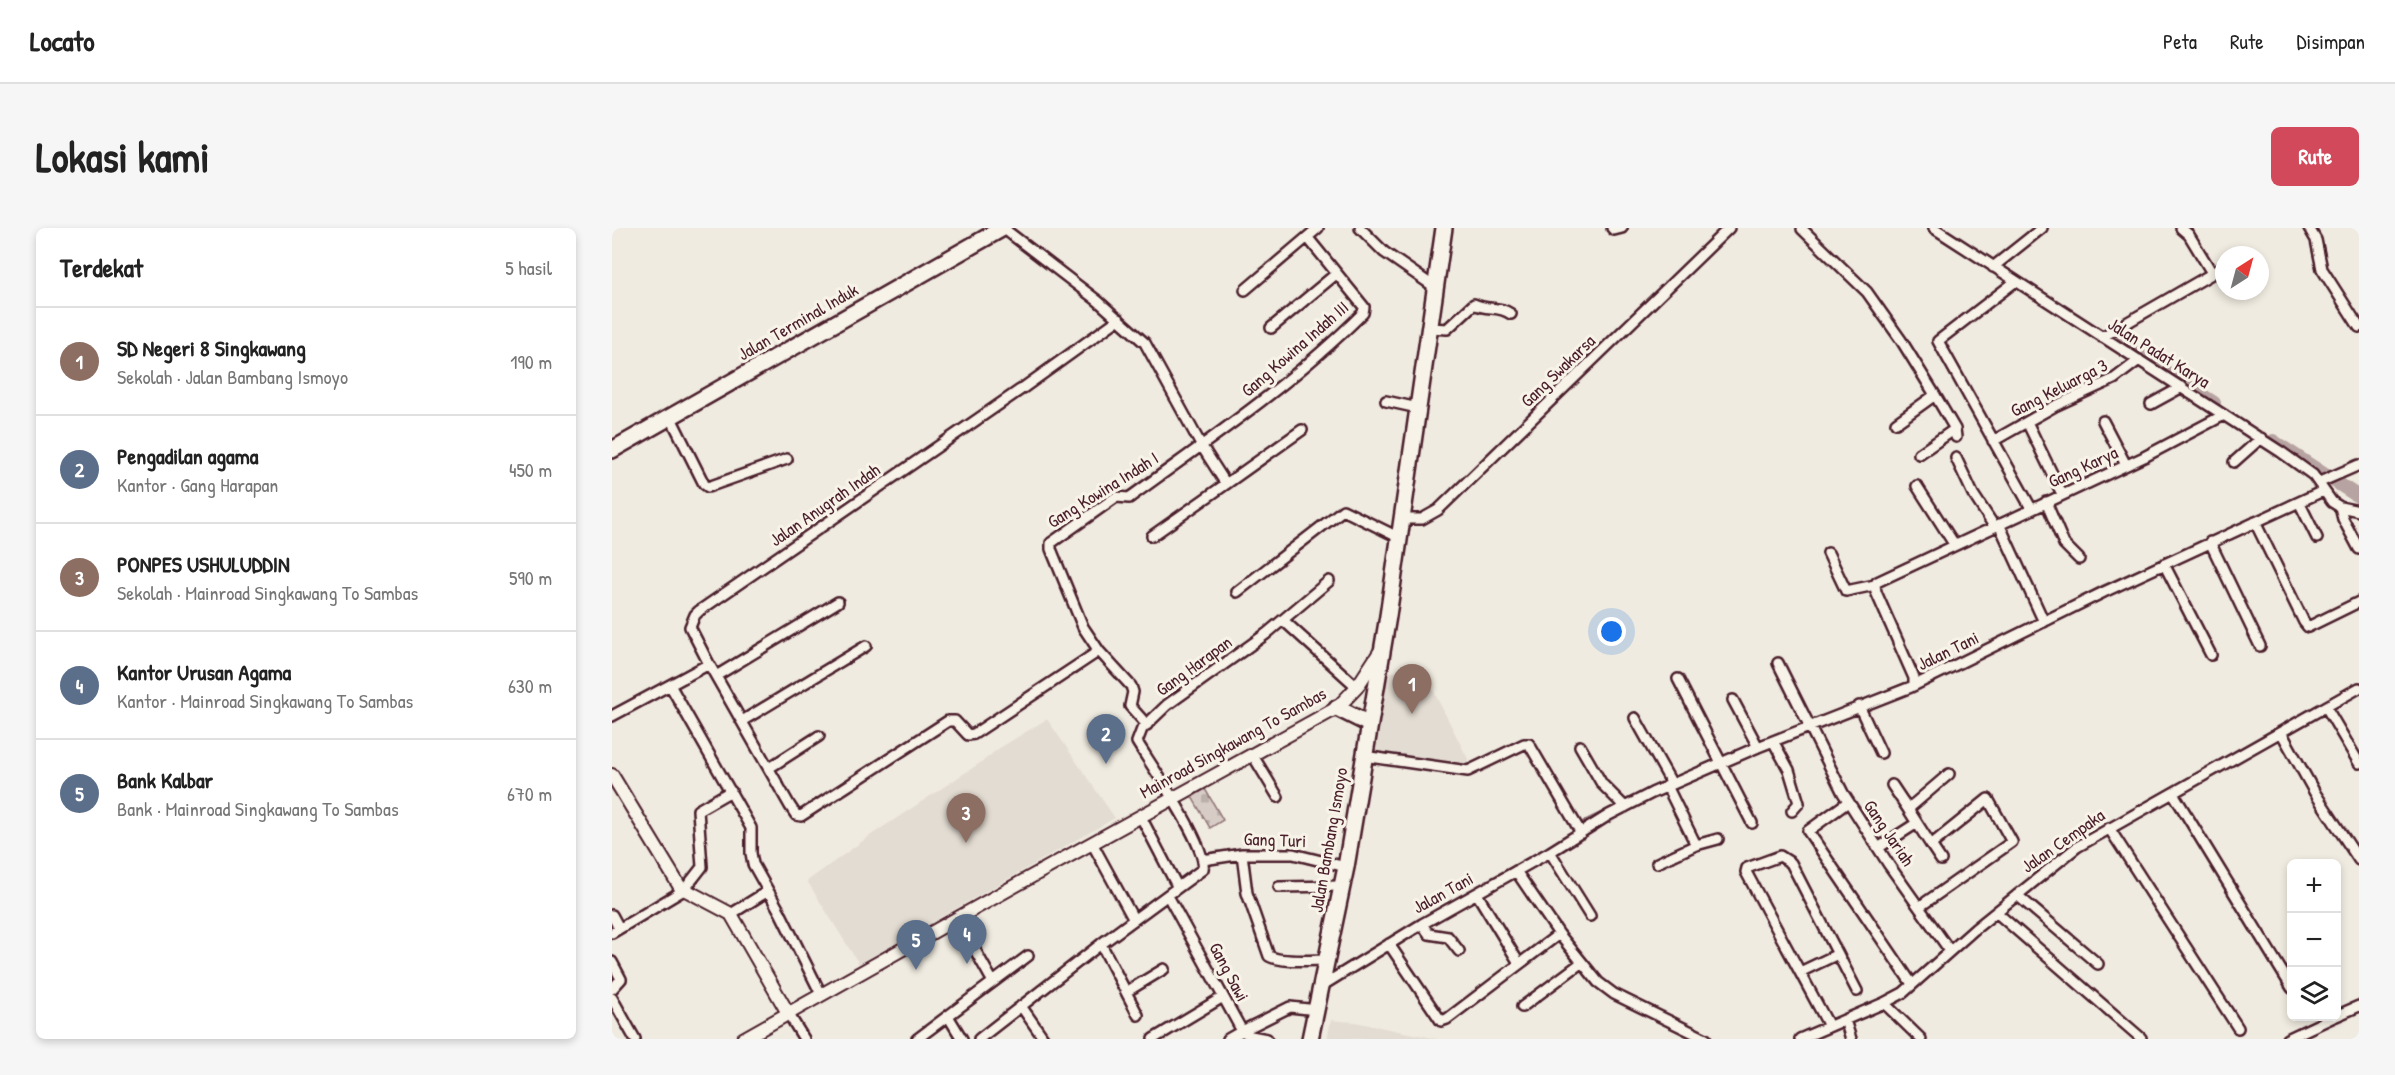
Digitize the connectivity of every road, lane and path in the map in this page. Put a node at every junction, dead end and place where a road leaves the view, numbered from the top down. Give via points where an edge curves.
1 (1318, 228) edge
2 (1360, 228) edge
3 (1444, 228) edge
4 (1612, 228) edge
5 (1622, 228) edge
6 (1729, 228) edge
7 (2042, 228) edge
8 (2181, 228) edge
9 (2309, 228) edge
10 (996, 229) edge
11 (1802, 229) edge
12 (1941, 230) edge
13 (1308, 238) junction
14 (1996, 265) junction
15 (2215, 272) edge
16 (2212, 273) junction
17 (1336, 274) junction
18 (2016, 281) junction
19 (1436, 288) junction
20 (1245, 290) dead end
21 (1511, 314) dead end
22 (1119, 319) junction
23 (2359, 327) edge
24 (1271, 328) dead end
25 (1437, 329) junction
26 (2102, 337) junction
27 (2139, 360) junction
28 (2182, 387) junction
29 (1935, 395) junction
30 (1386, 401) dead end
31 (2151, 404) dead end
32 (1418, 408) junction
33 (2224, 415) junction
34 (670, 416) junction
35 (2103, 421) dead end
36 (2027, 422) junction
37 (1896, 423) dead end
38 (1302, 430) dead end
39 (2261, 438) junction
40 (1993, 441) junction
41 (1202, 446) junction
42 (612, 450) edge
43 (1918, 454) dead end
44 (1956, 458) dead end
45 (787, 459) dead end
46 (2234, 462) dead end
47 (2126, 465) junction
48 (2359, 465) edge
49 (1226, 484) junction
50 (2322, 485) junction
51 (1917, 486) dead end
52 (2062, 494) junction
53 (2046, 502) junction
54 (2299, 502) junction
55 (2340, 507) junction
56 (2031, 508) junction
57 (2359, 511) edge
58 (1408, 519) junction
59 (2254, 522) junction
60 (1996, 525) junction
61 (1152, 536) dead end
62 (1400, 538) junction
63 (2317, 538) dead end
64 (2210, 542) junction
65 (1954, 544) junction
66 (2359, 549) edge
67 (1828, 553) dead end
68 (2079, 559) dead end
69 (2164, 564) junction
70 (1329, 581) dead end
71 (1875, 585) junction
72 (1237, 592) dead end
73 (838, 602) dead end
74 (2359, 602) edge
75 (2042, 617) junction
76 (1283, 620) junction
77 (866, 646) dead end
78 (2260, 646) dead end
79 (1383, 647) junction
80 (1099, 651) junction
81 (2211, 655) dead end
82 (1778, 663) dead end
83 (709, 664) junction
84 (716, 676) junction
85 (1678, 679) dead end
86 (1914, 682) junction
87 (670, 685) junction
88 (1357, 687) junction
89 (2359, 688) edge
90 (1733, 700) dead end
91 (1860, 706) junction
92 (2326, 707) junction
93 (1337, 708) junction
94 (612, 716) edge
95 (1635, 718) dead end
96 (742, 721) junction
97 (1369, 724) junction
98 (1807, 724) junction
99 (1147, 725) junction
100 (2281, 732) junction
101 (819, 736) dead end
102 (1773, 741) junction
103 (1757, 745) junction
104 (1580, 746) dead end
105 (1881, 753) dead end
106 (1252, 754) junction
107 (1364, 756) junction
108 (1720, 759) junction
109 (2359, 763) edge
110 (769, 768) junction
111 (1949, 774) dead end
112 (612, 775) edge
113 (1669, 785) junction
114 (1892, 785) dead end
115 (731, 791) junction
116 (2173, 793) junction
117 (1278, 797) dead end
118 (1172, 799) junction
119 (1848, 802) junction
120 (1625, 807) junction
121 (1908, 809) junction
122 (1792, 811) dead end
123 (1140, 817) junction
124 (1752, 823) dead end
125 (1917, 823) junction
126 (2109, 828) junction
127 (1580, 830) junction
128 (1718, 839) dead end
129 (1092, 843) junction
130 (1696, 845) junction
131 (1931, 845) junction
132 (1878, 848) junction
133 (1550, 852) junction
134 (1242, 854) junction
135 (1203, 860) junction
136 (1941, 860) dead end
137 (2359, 860) edge
138 (1657, 863) dead end
139 (1346, 867) junction
140 (1519, 875) junction
141 (1176, 884) dead end
142 (1342, 886) junction
143 (1279, 887) dead end
144 (684, 890) junction
145 (768, 891) junction
146 (2017, 895) junction
147 (1168, 896) junction
148 (1479, 898) junction
149 (1919, 907) junction
150 (1996, 912) junction
151 (731, 914) junction
152 (612, 915) edge
153 (1590, 916) dead end
154 (957, 918) junction
155 (1134, 920) junction
156 (1424, 927) junction
157 (616, 931) edge
158 (1559, 934) junction
159 (1101, 944) junction
160 (1389, 944) junction
161 (1460, 951) dead end
162 (1950, 951) junction
163 (1838, 954) junction
164 (1028, 956) dead end
165 (1327, 960) junction
166 (612, 962) edge
167 (1519, 963) junction
168 (1581, 963) junction
169 (2098, 964) dead end
170 (1164, 969) dead end
171 (1800, 972) junction
172 (2287, 979) edge
173 (993, 982) junction
174 (1326, 983) junction
175 (1912, 984) junction
176 (612, 989) edge
177 (1857, 991) dead end
178 (1126, 992) junction
179 (821, 994) junction
180 (1223, 997) junction
181 (612, 998) edge
182 (1884, 1003) junction
183 (1021, 1006) junction
184 (2359, 1006) edge
185 (1522, 1007) dead end
186 (1317, 1010) junction
187 (788, 1013) junction
188 (2341, 1014) edge
189 (1138, 1015) dead end
190 (948, 1016) junction
191 (1845, 1020) junction
192 (2326, 1021) edge
193 (1829, 1026) junction
194 (2238, 1028) dead end
195 (1242, 1031) junction
196 (2140, 1038) edge
197 (635, 1039) edge
198 (743, 1039) edge
199 (804, 1039) edge
200 (917, 1039) edge
201 (962, 1039) edge
202 (979, 1039) edge
203 (1044, 1039) edge
204 (1153, 1039) edge
205 (1228, 1039) edge
206 (1267, 1039) edge
207 (1310, 1039) edge
208 (1706, 1039) edge
209 (1800, 1039) edge
210 (1851, 1039) edge
211 (1921, 1039) edge
212 (2288, 1039) edge

1 - 13 street
2 - 19 street via 1384,252
3 - 19 main road, Mainroad Singkawang To Sambas
4 - 5 street
6 - 58 street, Gang Swakarsa via 1438,510 1427,518
7 - 14 street
8 - 16 street
9 - 23 street via 2316,240 2322,269
10 - 22 street
10 - 34 main road, Jalan Terminal Induk
11 - 29 street via 1867,292
12 - 14 street, Jalan Padat Karya
13 - 17 street, Gang Kowina Indah III
13 - 20 street
14 - 18 street, Jalan Padat Karya
15 - 16 street
16 - 26 street
17 - 24 street
17 - 41 street, Gang Kowina Indah III via 1364,307 1363,313 1274,393
18 - 26 street, Jalan Padat Karya
18 - 40 street via 1938,341
19 - 25 main road, Mainroad Singkawang To Sambas
21 - 25 street via 1474,304
22 - 41 street via 1145,343
22 - 83 street, Jalan Anugrah Indah via 699,611 690,627
25 - 32 main road, Mainroad Singkawang To Sambas
26 - 27 street, Jalan Padat Karya
27 - 28 street, Jalan Padat Karya
27 - 36 street, Gang Keluarga 3 via 2114,379
28 - 31 street
28 - 33 street, Jalan Padat Karya
29 - 37 street
29 - 43 street via 1956,433
30 - 32 street
32 - 58 main road, Mainroad Singkawang To Sambas
33 - 39 street, Jalan Padat Karya
33 - 47 street, Gang Karya
34 - 42 main road, Jalan Terminal Induk
34 - 45 street via 708,487
35 - 47 street
36 - 40 street, Gang Keluarga 3
36 - 52 street
38 - 49 street
39 - 46 street
39 - 50 street, Jalan Padat Karya
40 - 56 street
41 - 49 street
41 - 80 street, Gang Kowina Indah I via 1129,498 1116,497 1051,543 1083,627
44 - 60 street via 1973,494
47 - 52 street, Gang Karya
48 - 50 street, Jalan Tani
49 - 61 street
50 - 54 street, Jalan Tani
50 - 55 street, Jalan Padat Karya
51 - 65 street
52 - 53 street, Gang Karya
53 - 56 street, Gang Karya
53 - 68 street via 2064,544
54 - 59 street, Jalan Tani
54 - 63 street
55 - 57 street
55 - 66 street
56 - 60 street, Gang Karya
58 - 62 main road, Mainroad Singkawang To Sambas
59 - 64 street, Jalan Tani
59 - 74 street via 2308,627
60 - 65 street, Gang Karya
60 - 75 street
62 - 72 street via 1343,510
62 - 79 main road, Mainroad Singkawang To Sambas
64 - 69 street, Jalan Tani
64 - 78 street
65 - 71 street, Gang Karya
67 - 71 street, Gang Karya via 1846,591
69 - 75 street, Jalan Tani
69 - 81 street
70 - 76 street, Gang Harapan
71 - 86 street
73 - 84 street
75 - 86 street, Jalan Tani
76 - 88 street
76 - 99 street, Gang Harapan via 1167,705
77 - 96 street
79 - 88 street, Mainroad Singkawang To Sambas
79 - 97 main road, Jalan Bambang Ismoyo
80 - 99 street, Gang Kowina Indah I via 1131,686 1130,706
80 - 110 street via 974,734 968,735 955,721 948,721 804,815 794,813
82 - 98 street, Gang Jariah
83 - 84 street
83 - 87 street
84 - 96 street
85 - 108 street
86 - 91 street, Jalan Tani
87 - 94 street
87 - 115 street
88 - 93 street, Mainroad Singkawang To Sambas
89 - 92 street, Jalan Cempaka
90 - 103 street
91 - 98 street, Jalan Tani
91 - 105 street
92 - 100 street, Jalan Cempaka
92 - 109 street
93 - 97 main road
93 - 106 street, Mainroad Singkawang To Sambas
95 - 113 street
96 - 110 street
97 - 107 main road, Jalan Bambang Ismoyo
98 - 102 street, Jalan Tani
98 - 119 street, Gang Jariah
99 - 118 street via 1137,742
100 - 116 street, Jalan Cempaka
100 - 137 street
101 - 110 street
102 - 103 street, Jalan Tani
102 - 122 street via 1797,791 1799,803
103 - 108 street, Jalan Tani
104 - 120 street via 1602,784
106 - 117 street
106 - 118 street, Mainroad Singkawang To Sambas
107 - 127 street via 1468,771 1529,744
107 - 139 main road, Jalan Bambang Ismoyo
108 - 113 street, Jalan Tani
108 - 124 street
111 - 121 street
112 - 144 street
113 - 120 street, Jalan Tani
113 - 130 street
114 - 121 street
115 - 144 street via 698,810 702,867
115 - 145 street via 751,828 753,864
116 - 126 street, Jalan Cempaka
116 - 172 street
118 - 123 street, Mainroad Singkawang To Sambas
118 - 135 street
119 - 132 street, Gang Jariah
119 - 175 street via 1808,831
120 - 127 street, Jalan Tani
121 - 125 street
123 - 129 street, Mainroad Singkawang To Sambas
123 - 141 street
125 - 131 street
125 - 132 street
126 - 146 street, Jalan Cempaka via 2077,847
126 - 194 street
127 - 133 street, Jalan Tani
128 - 130 street
129 - 154 street, Mainroad Singkawang To Sambas
129 - 155 street
130 - 138 street
131 - 136 street
131 - 149 street via 1988,799 2012,842
132 - 149 street, Gang Jariah
133 - 140 street, Jalan Tani
133 - 153 street
134 - 135 street, Gang Turi
134 - 139 street, Gang Turi via 1303,855
134 - 165 street via 1247,893 1269,956
135 - 147 street via 1200,872
139 - 142 main road, Jalan Bambang Ismoyo
140 - 148 street, Jalan Tani
140 - 158 street
142 - 143 street
142 - 165 main road, Jalan Bambang Ismoyo
144 - 151 street
144 - 157 street
145 - 151 street
145 - 179 street
146 - 150 street, Jalan Cempaka
146 - 169 street
147 - 155 street
147 - 180 street, Gang Sawi
148 - 156 street, Jalan Tani
148 - 167 street
149 - 162 street, Gang Jariah
150 - 162 street, Jalan Cempaka
150 - 196 street
151 - 187 street
152 - 157 street
154 - 173 street
154 - 179 street, Mainroad Singkawang To Sambas
155 - 159 street
156 - 160 street, Jalan Tani
156 - 161 street via 1434,936 1447,936
158 - 167 street
158 - 168 street
159 - 178 street
159 - 183 street
160 - 167 street via 1441,1021
160 - 174 street, Jalan Tani
162 - 175 street, Jalan Cempaka
163 - 171 street
163 - 171 street via 1791,862 1780,856 1750,865 1746,872
163 - 177 street
164 - 173 street
165 - 174 main road, Jalan Bambang Ismoyo
166 - 176 street via 621,980
168 - 185 street
168 - 208 street via 1605,989
170 - 178 street
171 - 193 street
173 - 190 street
174 - 186 main road, Jalan Bambang Ismoyo
175 - 182 street, Jalan Cempaka
178 - 189 street
179 - 187 street, Mainroad Singkawang To Sambas
180 - 195 street, Gang Sawi
180 - 204 street
181 - 197 street
182 - 191 street, Jalan Cempaka
182 - 211 street
183 - 202 street
183 - 203 street
184 - 188 street
186 - 195 street via 1290,1007
186 - 207 main road, Jalan Bambang Ismoyo
187 - 198 street, Mainroad Singkawang To Sambas
187 - 199 street
190 - 200 street
190 - 201 street
191 - 193 street, Jalan Cempaka
191 - 210 street
192 - 212 street
193 - 209 street, Jalan Cempaka
195 - 205 street
195 - 206 street

